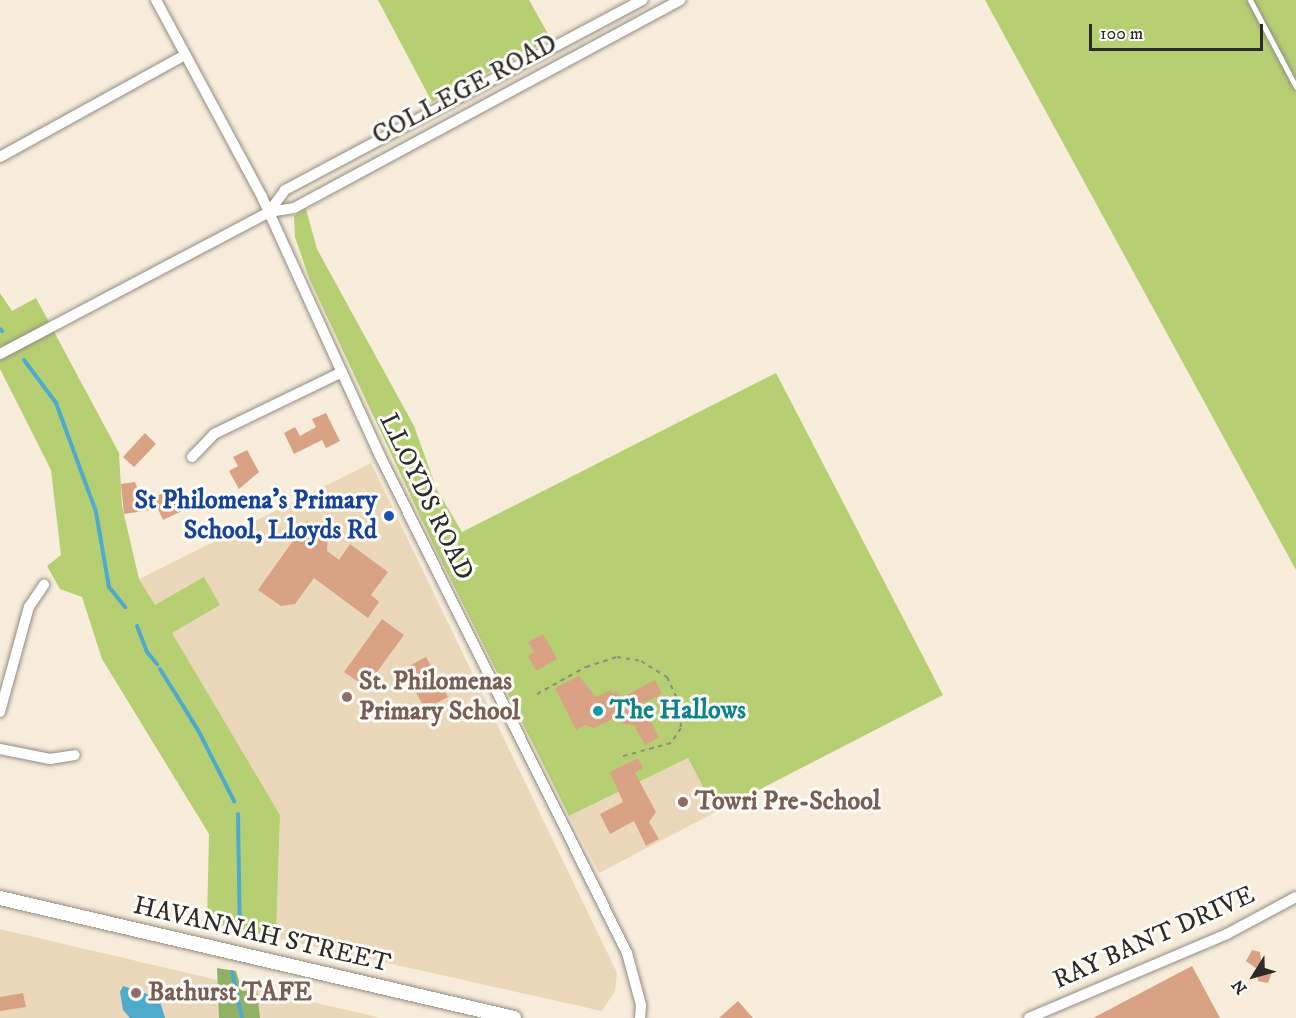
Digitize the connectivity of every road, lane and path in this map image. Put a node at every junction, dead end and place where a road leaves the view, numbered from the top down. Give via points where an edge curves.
1 (156, 0) edge
2 (643, 0) edge
3 (681, 0) edge
4 (1250, 0) edge
5 (185, 55) junction
6 (1296, 87) edge
7 (0, 157) edge
8 (269, 212) junction
9 (0, 354) edge
10 (340, 373) junction
11 (192, 457) dead end
12 (44, 585) dead end
13 (537, 694) dead end
14 (0, 712) edge
15 (0, 749) edge
16 (75, 755) dead end
17 (623, 756) dead end
18 (1296, 897) edge
19 (0, 898) edge
20 (1033, 1017) edge
21 (514, 1018) edge
22 (640, 1018) edge

1 - 5 street, LLOYDS ROAD
2 - 8 street, COLLEGE ROAD via 285,190
3 - 8 street, COLLEGE ROAD via 294,208
4 - 6 lane
5 - 7 street
5 - 8 street, LLOYDS ROAD
8 - 9 street, COLLEGE ROAD
8 - 10 street, LLOYDS ROAD
10 - 11 street via 214,434
10 - 22 street, LLOYDS ROAD via 627,953 641,1005
12 - 14 street via 28,607
13 - 17 path via 586,667 617,657 641,661 667,677 680,705 681,728 664,746
15 - 16 street via 50,759
18 - 20 street, RAY BANT DRIVE via 1227,934
19 - 21 street, HAVANNAH STREET

